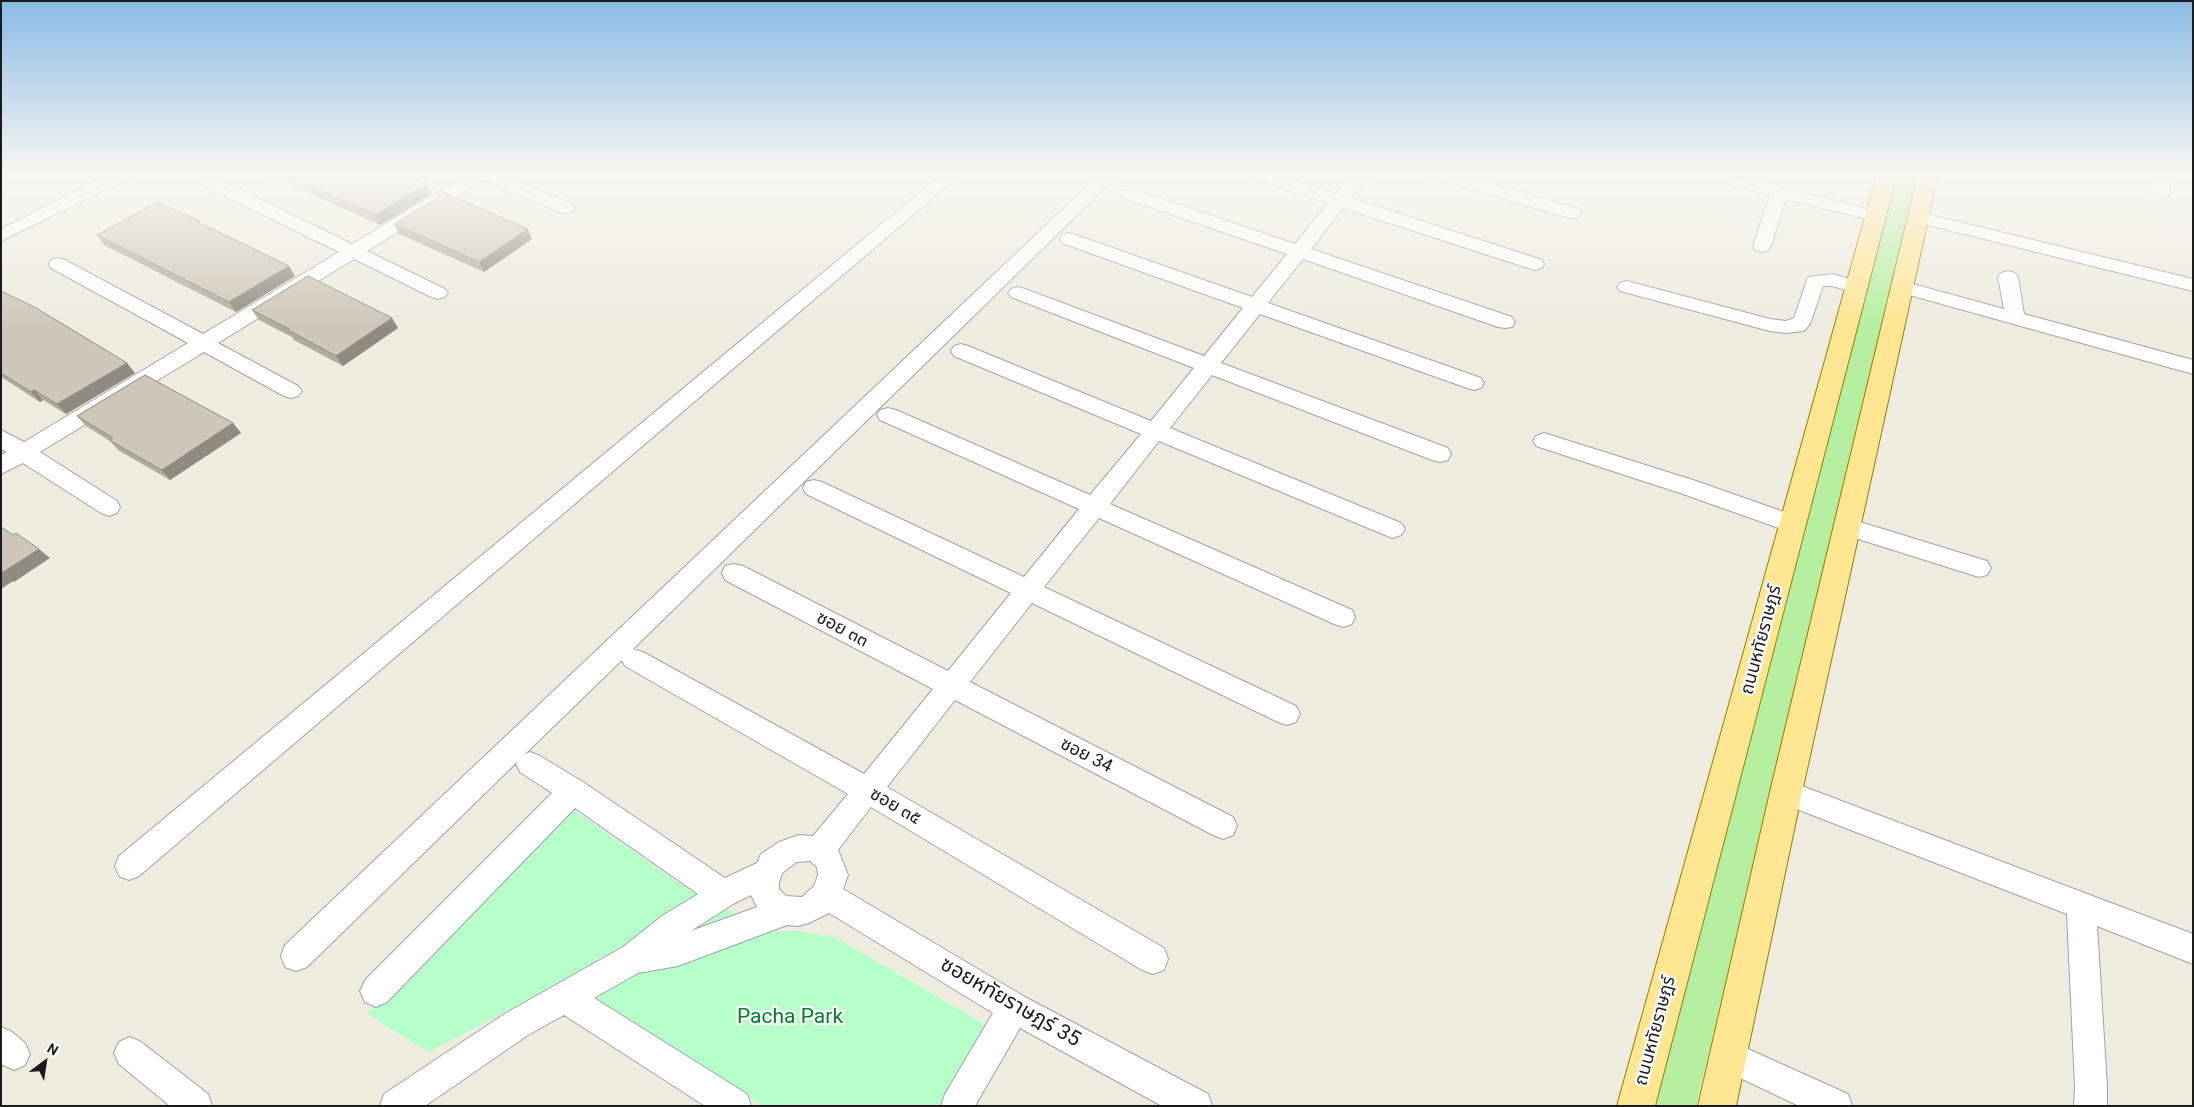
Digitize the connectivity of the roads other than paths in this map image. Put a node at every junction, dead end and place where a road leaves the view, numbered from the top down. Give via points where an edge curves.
1 (21, 226) edge
2 (302, 226) edge
3 (396, 226) edge
4 (891, 226) edge
5 (1070, 226) edge
6 (1232, 226) edge
7 (1319, 226) edge
8 (1416, 226) edge
9 (1769, 226) edge
10 (1872, 226) edge
11 (1916, 226) edge
12 (1954, 226) edge
13 (1, 236) edge
14 (1068, 239) dead end
15 (1762, 246) dead end
16 (355, 251) junction
17 (1299, 251) junction
18 (58, 264) dead end
19 (1535, 264) dead end
20 (2008, 277) dead end
21 (2193, 284) edge
22 (1627, 287) dead end
23 (1856, 287) junction
24 (1902, 287) junction
25 (438, 292) dead end
26 (1018, 293) dead end
27 (1255, 306) junction
28 (2015, 318) junction
29 (1505, 322) dead end
30 (203, 342) junction
31 (961, 351) dead end
32 (1207, 366) junction
33 (2193, 366) edge
34 (1474, 383) dead end
35 (291, 391) dead end
36 (888, 414) dead end
37 (1155, 432) junction
38 (1, 438) edge
39 (1544, 441) dead end
40 (23, 452) junction
41 (1440, 454) dead end
42 (1, 466) edge
43 (814, 488) dead end
44 (109, 507) dead end
45 (1094, 507) junction
46 (1793, 524) junction
47 (1847, 527) junction
48 (1393, 529) dead end
49 (1979, 568) dead end
50 (734, 573) dead end
51 (1026, 591) junction
52 (1343, 617) dead end
53 (634, 659) dead end
54 (950, 686) junction
55 (1287, 714) dead end
56 (530, 764) dead end
57 (573, 791) junction
58 (868, 791) junction
59 (1786, 792) junction
60 (1223, 826) dead end
61 (819, 852) junction
62 (129, 866) dead end
63 (766, 873) junction
64 (723, 894) junction
65 (826, 895) junction
66 (2081, 907) junction
67 (787, 911) junction
68 (2193, 949) edge
69 (296, 956) dead end
70 (634, 958) junction
71 (1153, 959) dead end
72 (376, 991) dead end
73 (564, 997) junction
74 (1014, 1008) junction
75 (130, 1053) dead end
76 (1728, 1056) junction
77 (196, 1106) edge
78 (396, 1106) edge
79 (735, 1106) edge
80 (957, 1106) edge
81 (1196, 1106) edge
82 (1636, 1106) edge
83 (1716, 1106) edge
84 (1836, 1106) edge
85 (2090, 1106) edge

1 - 13 street
2 - 16 street
3 - 16 street
4 - 62 street
5 - 69 street
6 - 17 street
7 - 17 street
8 - 19 street
9 - 15 street
10 - 23 main road, ถนนหทัยราษฎร์
11 - 24 main road
12 - 21 street
14 - 27 street
16 - 25 street
16 - 30 street
17 - 27 street
17 - 29 street
18 - 30 street
20 - 28 street
22 - 23 street via 1786,327 1797,326 1803,320 1815,281 1833,280
23 - 46 main road, ถนนหทัยราษฎร์
24 - 28 street
24 - 47 main road
26 - 32 street
27 - 32 street
27 - 34 street
28 - 33 street
30 - 35 street
30 - 40 street
31 - 37 street
32 - 37 street
32 - 41 street
36 - 45 street
37 - 45 street
37 - 48 street
38 - 40 street
39 - 46 street
40 - 42 street
40 - 44 street
43 - 51 street
45 - 51 street
45 - 52 street
46 - 82 main road, ถนนหทัยราษฎร์
47 - 49 street
47 - 59 main road
50 - 54 street, ซอย ๓๓
51 - 54 street
51 - 55 street
53 - 58 street, ซอย ๓๕
54 - 58 street
54 - 60 street, ซอย 34
56 - 57 street
57 - 64 street
57 - 72 street
58 - 61 street
58 - 71 street, ซอย ๓๕
59 - 66 street
59 - 76 main road
61 - 63 street via 810,848 789,851 771,864
61 - 65 street via 831,866 833,875
63 - 64 street
63 - 67 street via 765,893 777,908
64 - 70 street via 673,926
65 - 67 street via 809,909
65 - 74 street, ซอยหทัยราษฎร์ 35
66 - 68 street
66 - 85 street via 2092,1087
67 - 70 street via 678,951
70 - 73 street
73 - 78 street
73 - 79 street
74 - 80 street
74 - 81 street, ซอยหทัยราษฎร์ 35
75 - 77 street
76 - 83 main road
76 - 84 street

